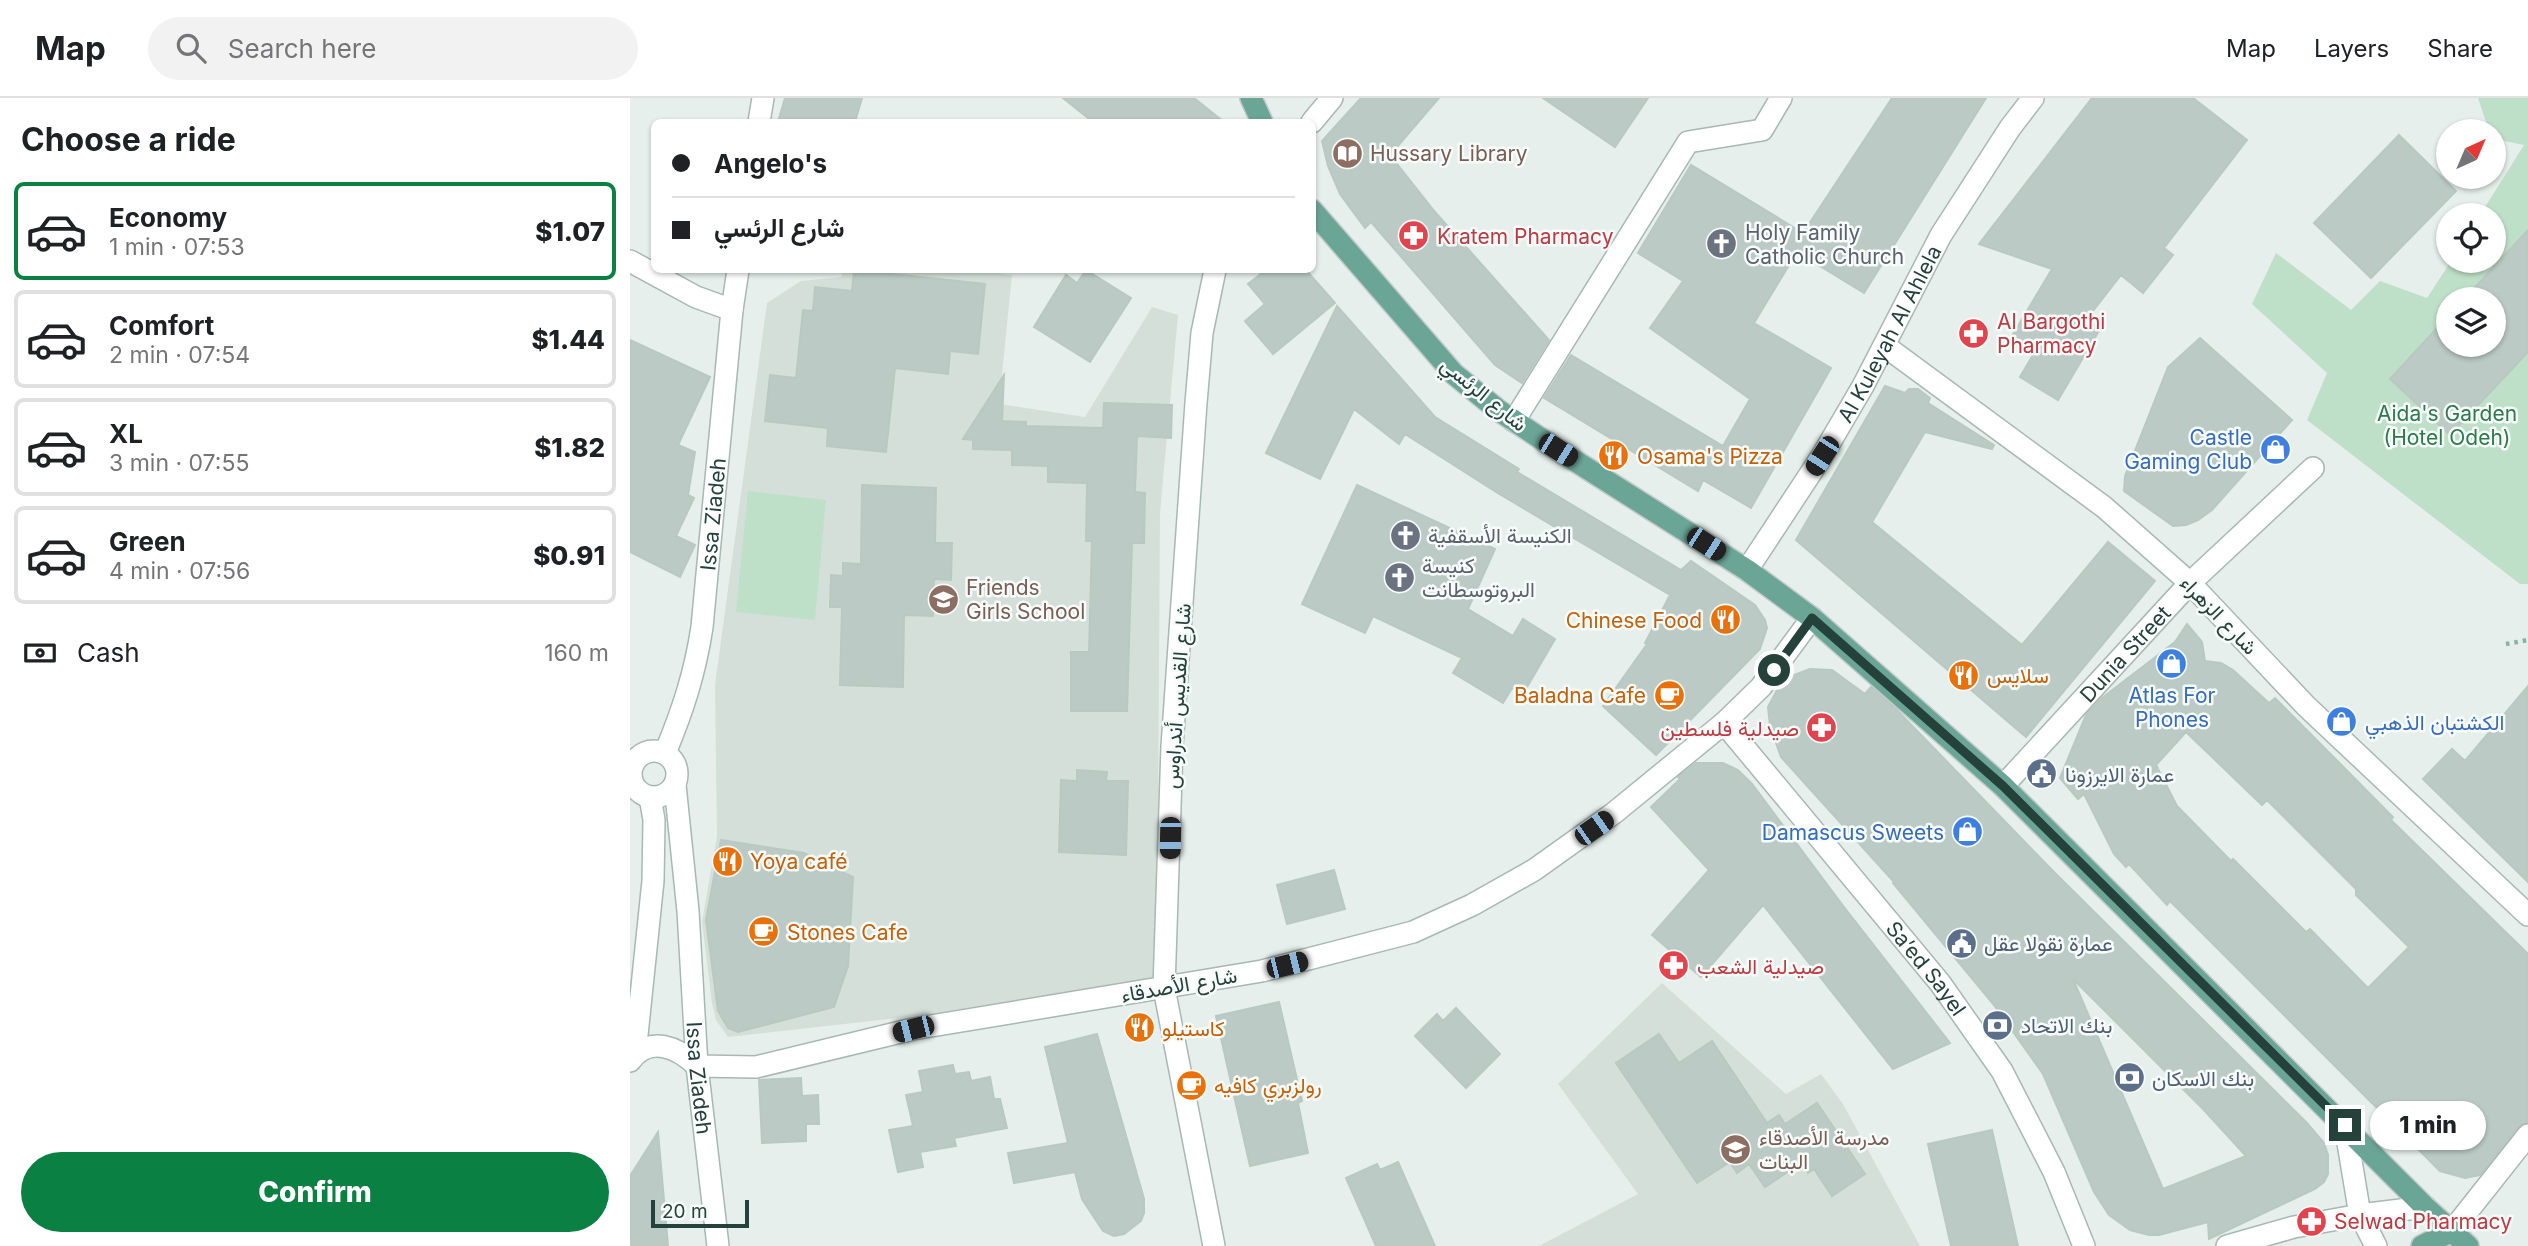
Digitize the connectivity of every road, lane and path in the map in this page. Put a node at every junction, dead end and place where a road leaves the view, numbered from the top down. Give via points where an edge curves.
1 (763, 98) edge
2 (1251, 98) edge
3 (1332, 98) edge
4 (1781, 98) edge
5 (2033, 98) edge
6 (760, 119) edge
7 (1261, 119) edge
8 (1314, 119) edge
9 (1316, 215) edge
10 (630, 261) edge
11 (651, 272) edge
12 (652, 273) edge
13 (738, 273) edge
14 (1214, 273) edge
15 (732, 310) junction
16 (1885, 346) junction
17 (1514, 421) junction
18 (2313, 468) dead end
19 (1747, 569) junction
20 (2190, 583) junction
21 (1812, 618) junction
22 (2528, 640) edge
23 (2506, 644) dead end
24 (1724, 723) junction
25 (665, 753) junction
26 (631, 767) edge
27 (675, 785) junction
28 (2003, 786) junction
29 (650, 797) junction
30 (2528, 915) edge
31 (1164, 988) junction
32 (632, 1058) edge
33 (697, 1066) junction
34 (2345, 1125) junction
35 (2528, 1135) edge
36 (2425, 1207) junction
37 (2360, 1215) junction
38 (2452, 1231) junction
39 (718, 1246) edge
40 (1214, 1246) edge
41 (2084, 1246) edge
42 (2227, 1246) edge
43 (2376, 1246) edge
44 (2422, 1246) edge
45 (2468, 1246) edge

1 - 6 street
2 - 7 main road
3 - 8 street
4 - 17 street via 1762,130 1688,142
5 - 16 street, Al Kuleyah Al Ahlela via 1941,235
9 - 17 main road, شارع الرئسي via 1454,374
10 - 11 street
12 - 15 street
13 - 15 street, Issa Ziadeh
14 - 31 street, شارع القديس أندراوس via 1200,356 1172,746
15 - 25 street, Issa Ziadeh via 702,627 689,691
16 - 19 street, Al Kuleyah Al Ahlela via 1822,456
16 - 20 street, شارع الزهراء via 2104,507
17 - 19 main road, شارع الرئسي
18 - 20 street, Dunia Street
19 - 21 main road, شارع الرئسي
20 - 28 street, Dunia Street
20 - 30 street, شارع الزهراء via 2316,716
21 - 24 street, شارع الأصدقاء via 1761,687
21 - 28 main road, شارع الرئسي
22 - 23 path
24 - 31 street, شارع الأصدقاء via 1614,813 1534,870 1472,905 1413,932 1262,971
24 - 41 street, Sa’ed Sayel via 1931,973 2002,1071 2054,1172
25 - 26 street via 647,751
25 - 27 street via 677,769
26 - 29 street via 632,783
27 - 29 street via 664,795
27 - 33 street, Issa Ziadeh
28 - 34 main road, شارع الرئسي
29 - 32 street via 653,881
31 - 33 street, شارع الأصدقاء via 913,1029 756,1068
31 - 40 street, شارع القديس أندراوس
32 - 33 street via 655,1046 674,1048
33 - 39 street, Issa Ziadeh
34 - 36 main road, شارع الرئسي
34 - 37 street
35 - 38 street
36 - 37 street
36 - 38 main road, شارع الرئسي
37 - 42 street
37 - 43 street
38 - 44 main road
38 - 45 main road, شارع الرئسي

